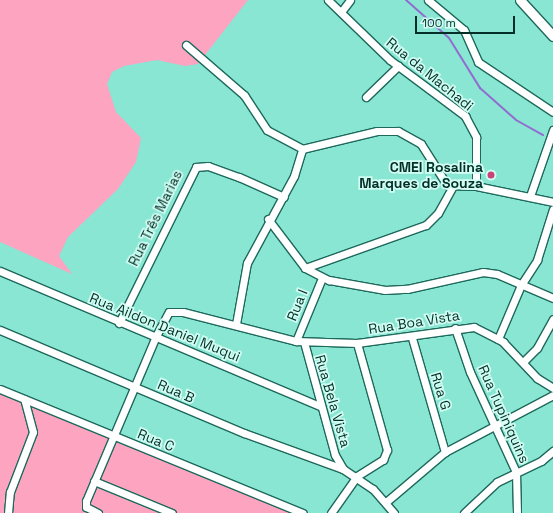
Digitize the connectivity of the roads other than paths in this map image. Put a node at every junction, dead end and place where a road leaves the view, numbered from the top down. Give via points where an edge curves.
1 (328, 0) edge
2 (350, 0) edge
3 (428, 0) edge
4 (520, 0) edge
5 (341, 12) junction
6 (553, 36) edge
7 (186, 45) dead end
8 (398, 66) junction
9 (366, 97) dead end
10 (553, 112) edge
11 (553, 130) edge
12 (302, 149) junction
13 (452, 186) junction
14 (476, 186) junction
15 (530, 196) junction
16 (284, 197) junction
17 (553, 202) edge
18 (553, 209) edge
19 (268, 219) junction
20 (305, 268) junction
21 (0, 271) edge
22 (322, 278) junction
23 (521, 285) junction
24 (553, 298) edge
25 (553, 319) edge
26 (119, 323) junction
27 (236, 324) junction
28 (456, 328) junction
29 (0, 330) edge
30 (156, 336) junction
31 (412, 338) junction
32 (498, 339) junction
33 (300, 342) junction
34 (357, 343) junction
35 (523, 362) junction
36 (135, 388) junction
37 (553, 388) edge
38 (0, 389) edge
39 (553, 395) edge
40 (24, 399) junction
41 (320, 406) junction
42 (495, 426) junction
43 (114, 436) junction
44 (553, 451) edge
45 (446, 452) junction
46 (343, 469) junction
47 (516, 472) junction
48 (357, 476) junction
49 (94, 481) junction
50 (386, 502) junction
51 (334, 510) edge
52 (8, 513) edge
53 (98, 513) edge
54 (172, 513) edge
55 (303, 513) edge
56 (342, 513) edge
57 (394, 513) edge
58 (464, 513) edge
59 (517, 513) edge

1 - 5 street, Rua da Machadi
2 - 5 street
3 - 10 street via 464,30 478,62
4 - 6 street
5 - 8 street, Rua da Machadi
7 - 12 street via 240,90 267,130
8 - 9 street
8 - 14 street, Rua da Machadi via 467,119 476,137
11 - 15 street
12 - 13 street via 377,131 398,131 421,144 447,185
12 - 16 street
13 - 14 street
13 - 20 street via 438,212 426,225
14 - 15 street
15 - 17 street
16 - 19 street
16 - 26 street, Rua Três Marias via 208,166 196,167
18 - 23 street via 537,260
19 - 20 street
19 - 27 street via 247,262
20 - 22 street
21 - 26 street, Rua Aildon Daniel Muqui
22 - 23 street via 385,290 407,289 482,272
22 - 33 street, Rua I
23 - 24 street
23 - 32 street
25 - 35 street via 536,348
26 - 30 street, Rua Aildon Daniel Muqui
27 - 30 street, Rua Boa Vista via 183,312 166,314
27 - 33 street, Rua Boa Vista
28 - 31 street, Rua Boa Vista
28 - 32 street, Rua Boa Vista via 474,328
28 - 42 street, Rua Tupiniquins via 468,367
29 - 36 street, Rua B
30 - 36 street
30 - 41 street, Rua Aildon Daniel Muqui
31 - 34 street, Rua Boa Vista
31 - 45 street, Rua G
32 - 35 street, Rua Boa Vista
33 - 34 street, Rua Boa Vista
33 - 41 street, Rua Bela Vista
34 - 48 street via 387,450 383,460
35 - 37 street, Rua Boa Vista via 537,378
36 - 43 street
36 - 46 street, Rua B via 318,463
38 - 40 street, Rua C
39 - 42 street
40 - 43 street, Rua C
40 - 52 street via 33,432 10,492
41 - 46 street, Rua Bela Vista via 330,446
42 - 45 street
42 - 47 street, Rua Tupiniquins
43 - 49 street
43 - 55 street, Rua C
44 - 47 street
45 - 50 street
46 - 48 street, Rua Bela Vista
47 - 58 street via 493,485
47 - 59 street, Rua Tupiniquins
48 - 50 street, Rua Bela Vista
48 - 51 street
49 - 53 street via 86,507
49 - 54 street
50 - 57 street, Rua Bela Vista
51 - 56 street

